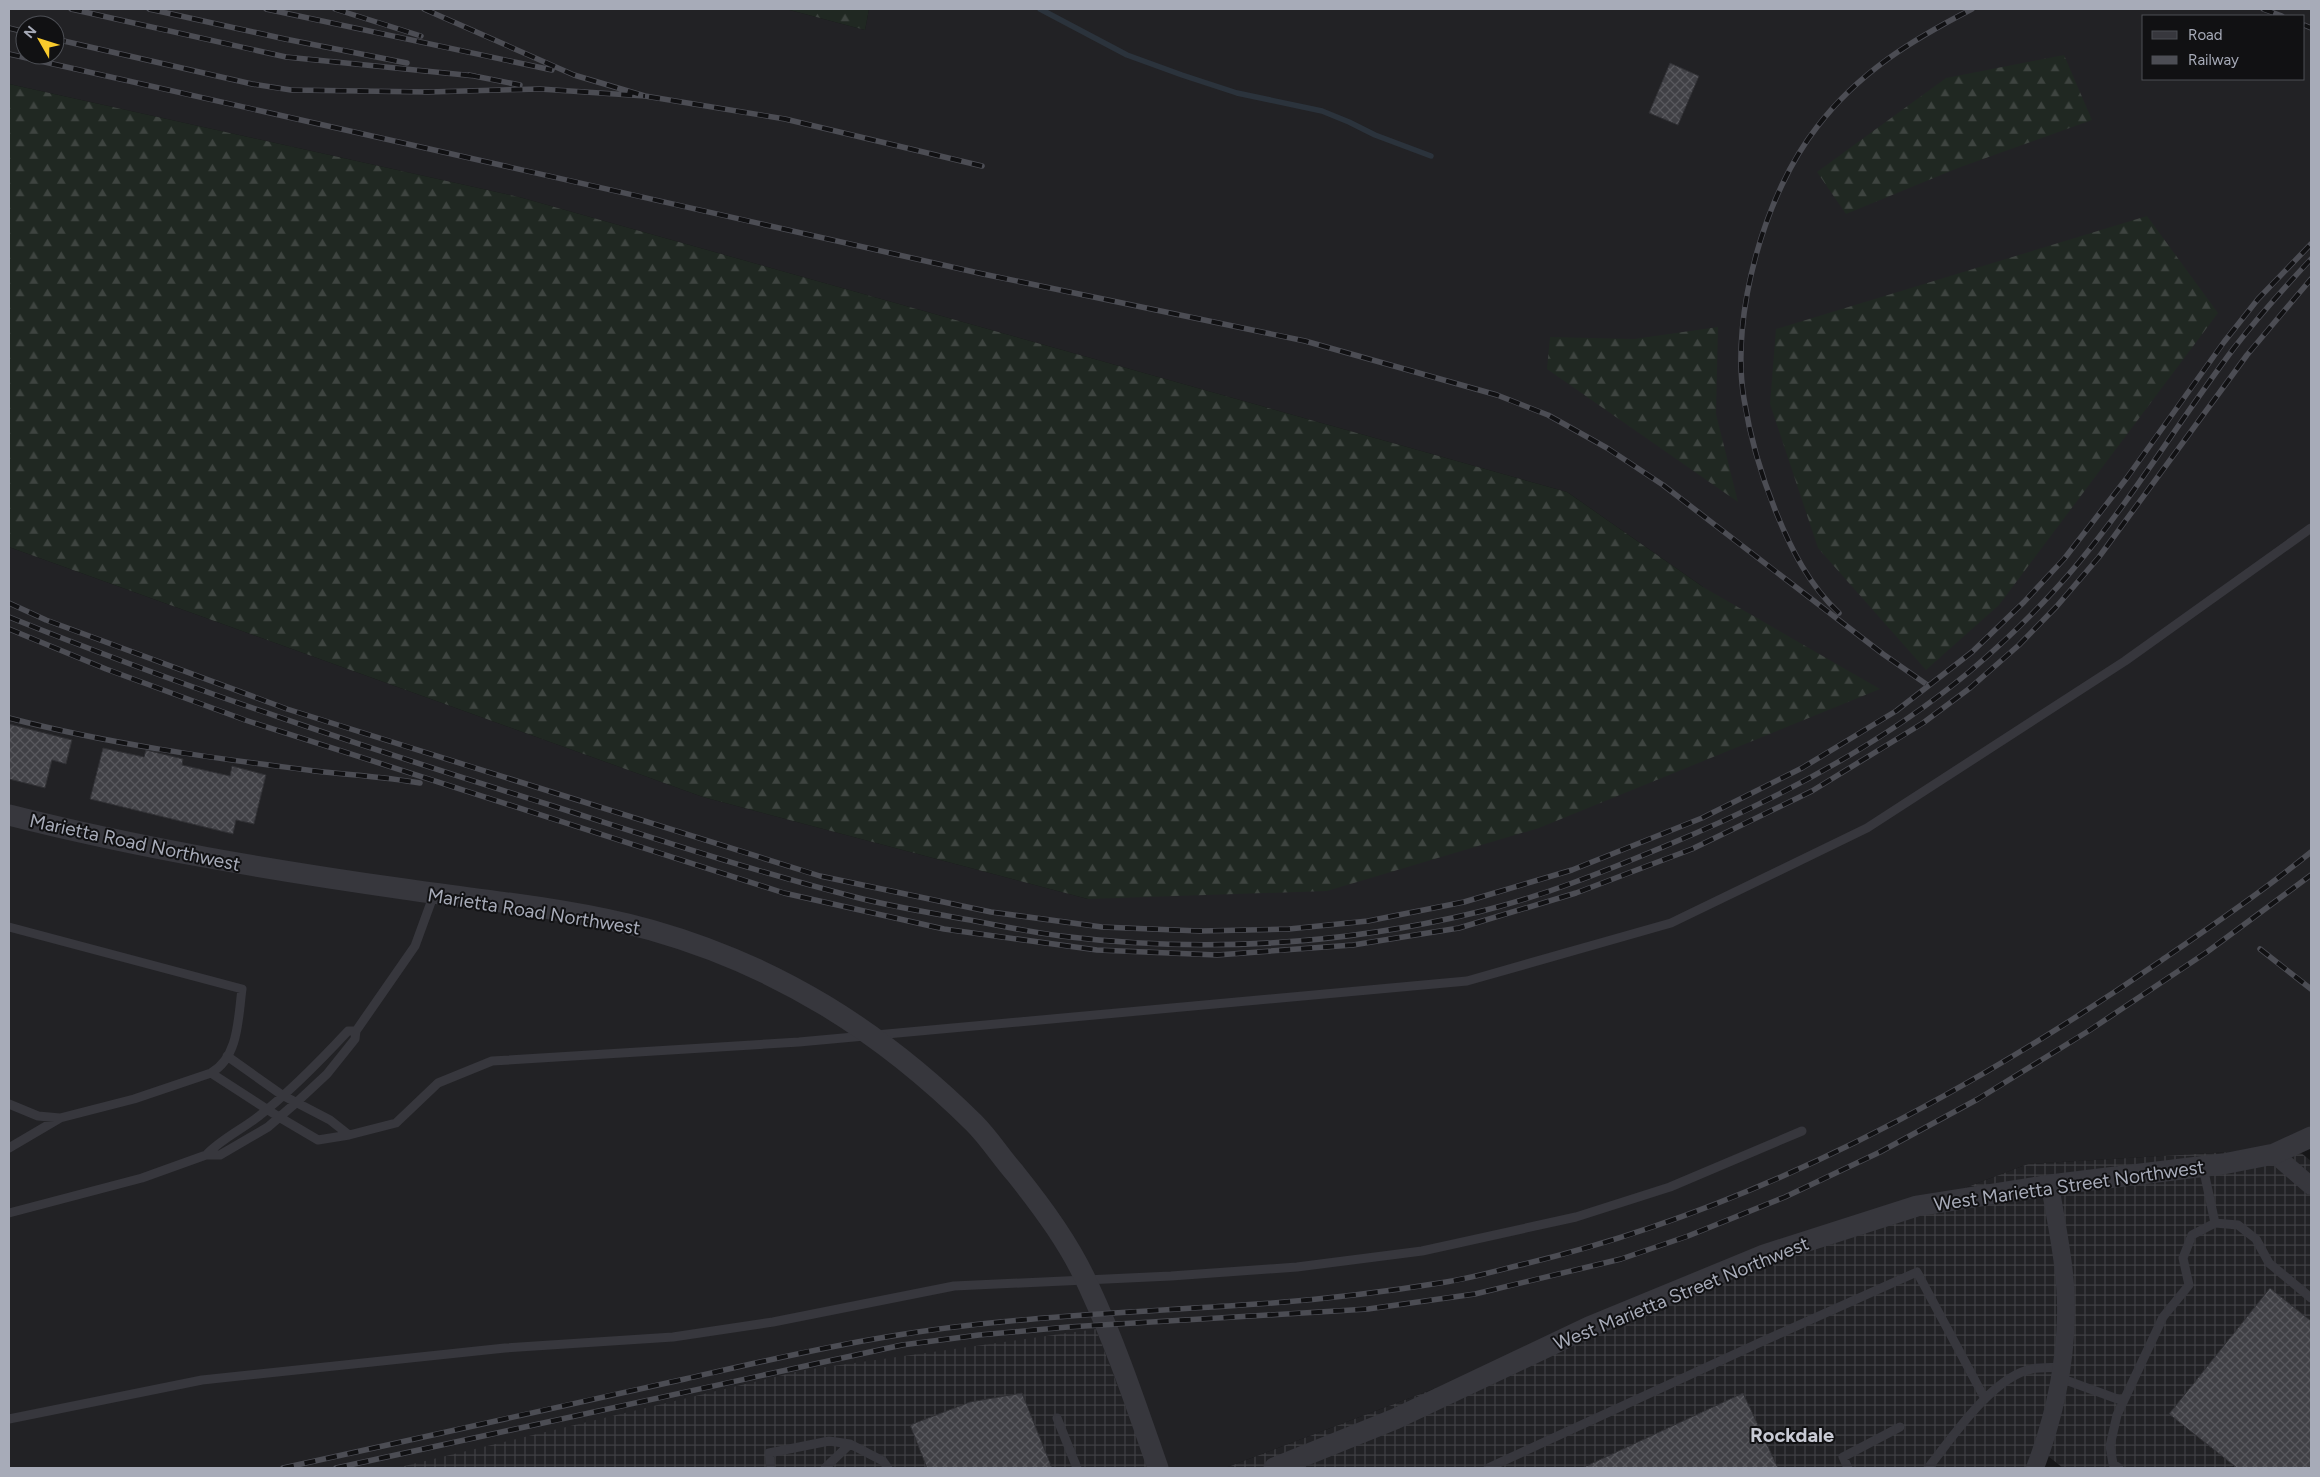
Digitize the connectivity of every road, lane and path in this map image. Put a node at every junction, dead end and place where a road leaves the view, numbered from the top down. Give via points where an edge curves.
1 (2311, 528) edge
2 (9, 815) edge
3 (434, 894) junction
4 (9, 928) edge
5 (356, 1030) junction
6 (227, 1056) junction
7 (211, 1073) junction
8 (282, 1095) junction
9 (296, 1103) junction
10 (9, 1104) edge
11 (267, 1109) junction
12 (279, 1117) junction
13 (60, 1118) junction
14 (1802, 1131) dead end
15 (349, 1135) junction
16 (2311, 1137) edge
17 (9, 1148) edge
18 (2274, 1154) junction
19 (206, 1155) junction
20 (2203, 1166) junction
21 (2050, 1185) junction
22 (2311, 1186) edge
23 (9, 1213) edge
24 (2214, 1223) junction
25 (2311, 1298) edge
26 (2062, 1373) junction
27 (1986, 1399) junction
28 (2123, 1401) junction
29 (9, 1418) edge
30 (1057, 1418) dead end
31 (1900, 1427) dead end
32 (850, 1444) junction
33 (771, 1468) edge
34 (825, 1468) edge
35 (888, 1468) edge
36 (1077, 1468) edge
37 (1158, 1468) edge
38 (1274, 1468) edge
39 (1488, 1468) edge
40 (1848, 1468) edge
41 (1928, 1468) edge
42 (2035, 1468) edge
43 (2119, 1468) edge

1 - 15 lane via 2125,661 1867,828 1671,923 1467,981 799,1042 492,1061 438,1083 396,1123
2 - 3 street, Marietta Road Northwest via 88,835
3 - 5 lane via 416,946
3 - 37 street, Marietta Road Northwest via 579,915 650,930 719,952 785,982 847,1018 906,1061 976,1126 1044,1210 1089,1285
4 - 6 lane via 242,989 235,1042
5 - 8 lane via 348,1031
5 - 9 lane via 356,1039 327,1074
6 - 7 lane via 221,1067
6 - 8 lane
7 - 11 lane
7 - 13 lane via 134,1099
8 - 9 lane
8 - 11 lane
9 - 12 lane
9 - 15 lane via 330,1120
10 - 13 lane via 38,1116
11 - 12 lane
11 - 19 lane
12 - 15 lane via 318,1140
12 - 19 lane via 220,1155
13 - 17 lane
14 - 29 lane via 1670,1186 1576,1217 1422,1250 1268,1269 954,1286 773,1322 673,1337 505,1348 202,1380
16 - 18 street, West Marietta Street Northwest
18 - 20 street, West Marietta Street Northwest
18 - 22 street
19 - 23 lane via 142,1178
20 - 21 street, West Marietta Street Northwest
20 - 24 lane
21 - 26 street via 2063,1266 2066,1313
21 - 38 street, West Marietta Street Northwest via 1917,1206 1764,1255 1589,1327 1395,1419
24 - 25 lane via 2238,1226 2256,1239 2269,1263
24 - 28 lane via 2192,1236 2183,1258 2189,1285 2162,1317
26 - 27 lane via 2031,1369 2007,1379
26 - 28 lane
26 - 42 street via 2050,1427
27 - 39 lane via 1917,1272
27 - 41 lane
28 - 43 lane via 2110,1446 2113,1464
30 - 36 lane
31 - 40 lane via 1844,1458
32 - 33 lane via 829,1441 769,1453
32 - 34 lane
32 - 35 lane via 883,1461

